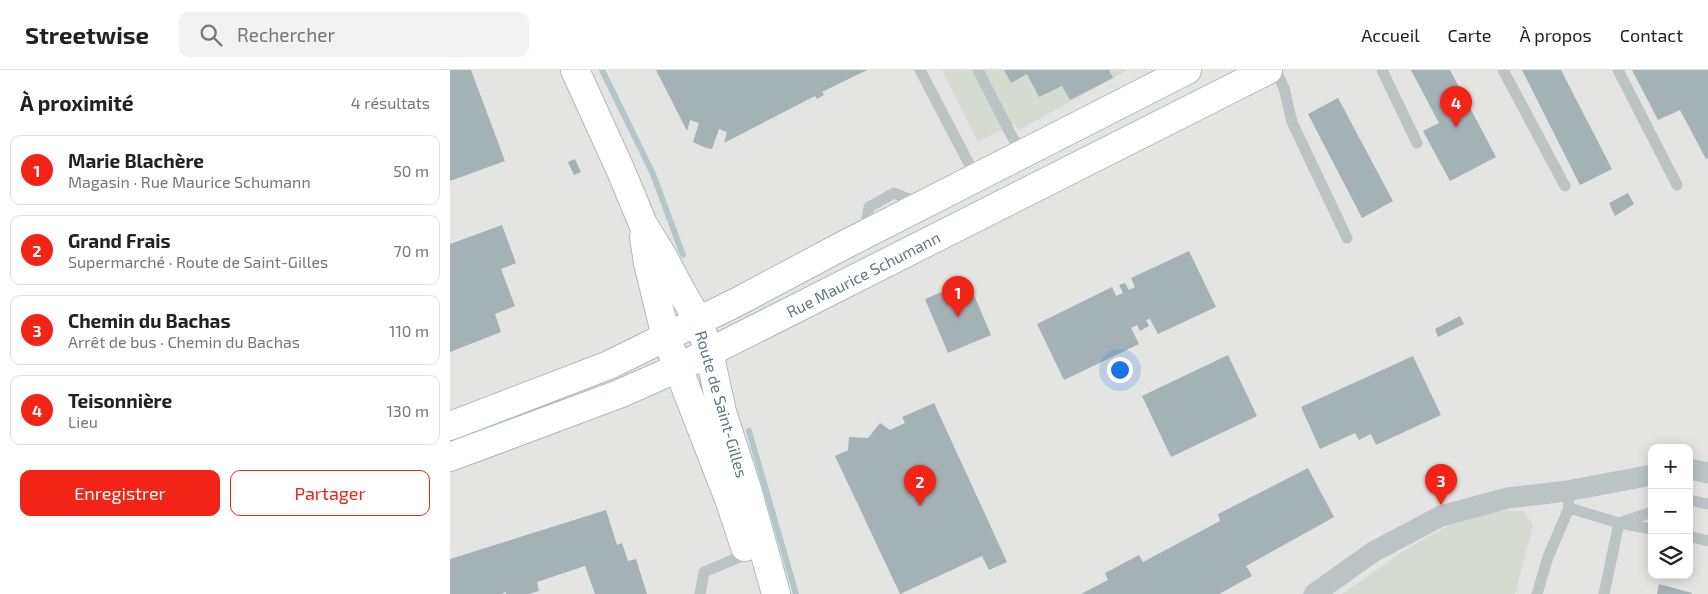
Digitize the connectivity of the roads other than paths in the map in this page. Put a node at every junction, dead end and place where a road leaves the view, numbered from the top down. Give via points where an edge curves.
1 (575, 70) edge
2 (920, 70) edge
3 (978, 70) edge
4 (1187, 70) edge
5 (1268, 70) edge
6 (1276, 70) edge
7 (1382, 70) edge
8 (1503, 70) edge
9 (1618, 70) edge
10 (1417, 143) dead end
11 (1021, 154) junction
12 (976, 177) junction
13 (1677, 185) dead end
14 (1565, 186) dead end
15 (643, 224) junction
16 (1347, 238) dead end
17 (698, 320) junction
18 (666, 337) junction
19 (710, 352) junction
20 (678, 368) junction
21 (450, 426) edge
22 (450, 457) edge
23 (1693, 470) edge
24 (1708, 473) edge
25 (1648, 476) edge
26 (1568, 500) junction
27 (1693, 501) edge
28 (1708, 504) edge
29 (1648, 513) edge
30 (1619, 523) junction
31 (1648, 528) edge
32 (1693, 537) edge
33 (1708, 541) edge
34 (747, 554) junction
35 (700, 594) edge
36 (760, 594) edge
37 (776, 594) edge
38 (1314, 594) edge
39 (1537, 594) edge
40 (1604, 594) edge

1 - 15 main road, Route de Saint-Gilles
2 - 12 lane
3 - 11 lane
4 - 11 main road, Rue Maurice Schumann
5 - 19 main road, Rue Maurice Schumann
6 - 16 lane via 1292,122
7 - 10 lane
8 - 14 lane
9 - 13 lane
11 - 12 main road, Rue Maurice Schumann
12 - 17 main road, Rue Maurice Schumann
15 - 17 main road, Route de Saint-Gilles
15 - 18 main road, Route de Saint-Gilles via 648,264
17 - 18 main road, Rue Maurice Schumann
17 - 19 main road, Route de Saint-Gilles
18 - 20 main road, Route de Saint-Gilles
18 - 21 main road, Rue Maurice Schumann via 609,366
19 - 20 main road, Rue Maurice Schumann
19 - 37 main road, Route de Saint-Gilles via 722,412
20 - 22 main road, Rue Maurice Schumann via 619,394
20 - 34 main road, Route de Saint-Gilles
23 - 24 street
25 - 26 street
26 - 30 lane
26 - 38 street via 1508,498 1441,516 1373,552
26 - 39 lane
27 - 28 lane
29 - 30 lane
30 - 31 lane
30 - 40 lane
32 - 33 lane
34 - 35 lane via 704,572
34 - 36 main road, Route de Saint-Gilles

